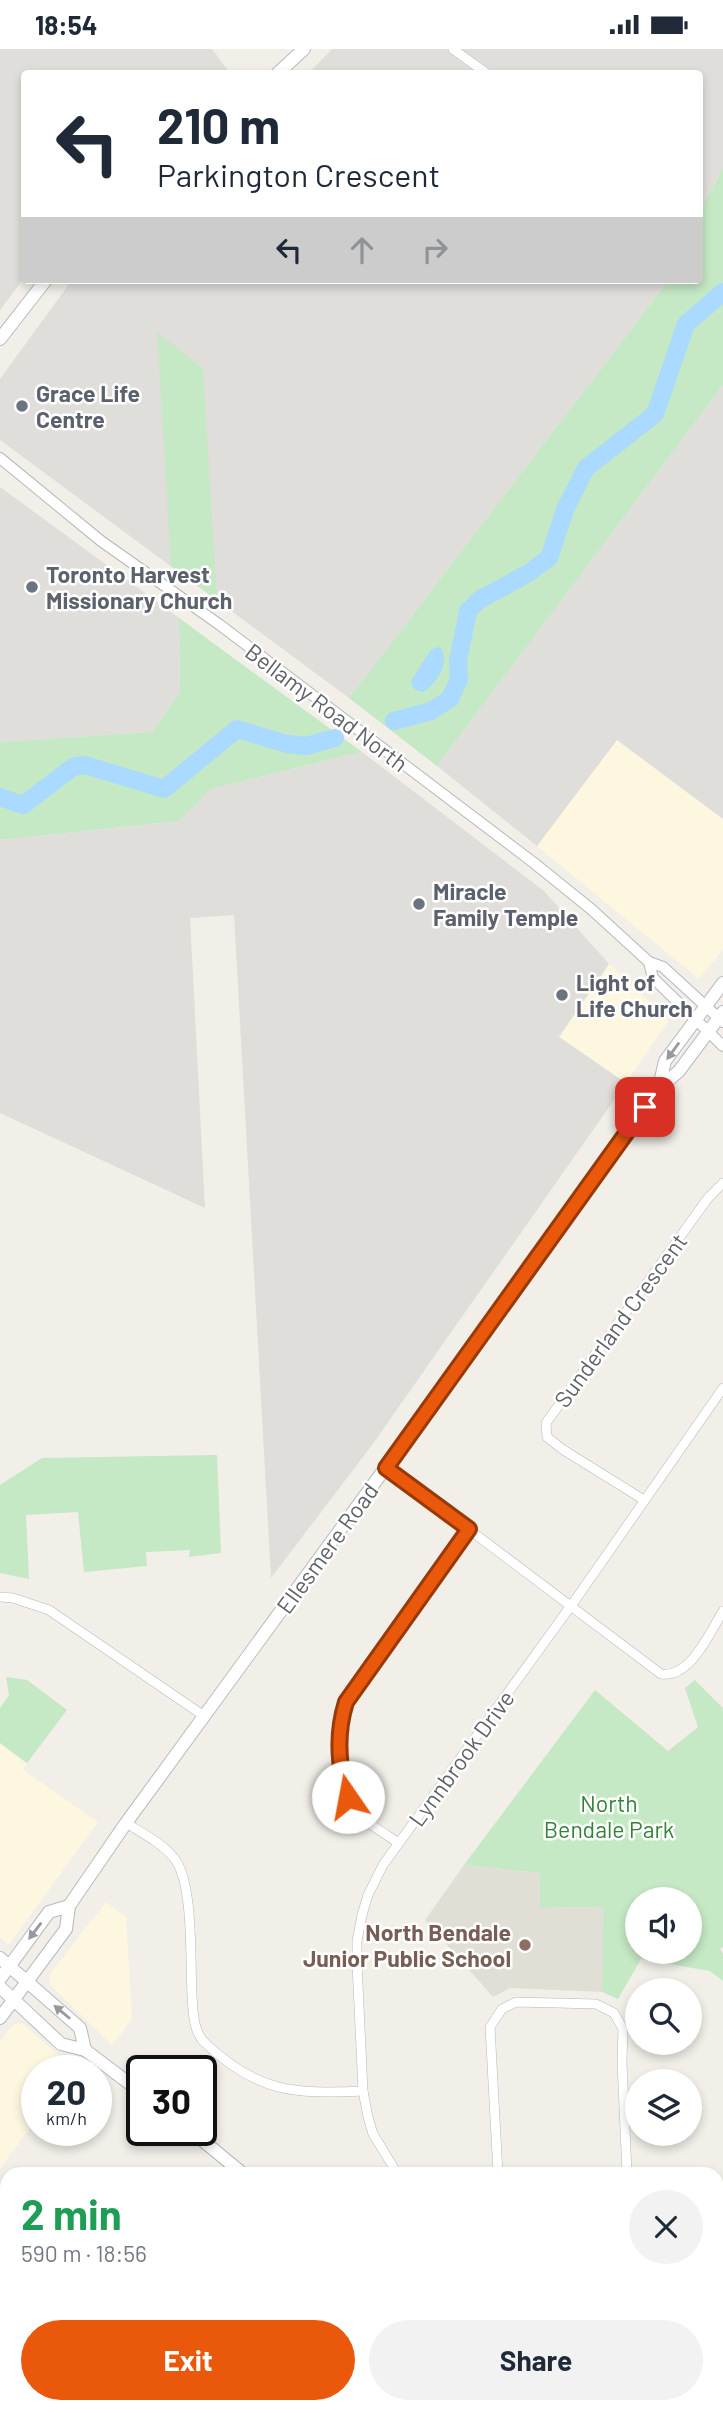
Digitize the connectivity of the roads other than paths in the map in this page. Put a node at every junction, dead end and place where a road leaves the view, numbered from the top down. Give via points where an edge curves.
1 (304, 49) edge
2 (453, 49) edge
3 (281, 70) edge
4 (482, 70) edge
5 (43, 284) edge
6 (0, 339) edge
7 (0, 458) edge
8 (649, 962) junction
9 (723, 983) edge
10 (706, 1005) junction
11 (722, 1017) edge
12 (695, 1019) junction
13 (708, 1032) junction
14 (723, 1046) edge
15 (659, 1088) junction
16 (723, 1183) edge
17 (723, 1388) edge
18 (386, 1468) junction
19 (644, 1500) junction
20 (469, 1529) junction
21 (0, 1597) edge
22 (571, 1606) junction
23 (723, 1611) edge
24 (204, 1716) junction
25 (126, 1823) junction
26 (398, 1843) junction
27 (69, 1906) junction
28 (4, 1962) edge
29 (0, 1979) edge
30 (26, 1983) junction
31 (0, 1987) edge
32 (13, 2000) junction
33 (0, 2018) edge
34 (85, 2050) junction
35 (126, 2081) edge
36 (363, 2091) junction
37 (209, 2146) edge
38 (235, 2167) edge
39 (393, 2167) edge
40 (498, 2167) edge
41 (627, 2167) edge

1 - 3 main road
2 - 4 street
5 - 6 main road
7 - 8 street, Bellamy Road North via 101,541 220,625 536,865
8 - 10 street, Bellamy Road North via 663,967
8 - 12 street, Bellamy Road North via 653,978
9 - 10 main road, Ellesmere Road
10 - 11 street, Bellamy Road North
10 - 12 main road, Ellesmere Road
11 - 13 main road, Ellesmere Road
12 - 13 street, Bellamy Road North
12 -> 15 main road, Ellesmere Road via 666,1061
13 - 14 street, Bellamy Road North
13 - 15 main road, Ellesmere Road via 679,1071
15 - 18 main road, Ellesmere Road
16 - 19 street, Sunderland Crescent via 546,1423 547,1437 553,1443
17 - 19 street, Lynnbrook Drive
18 - 20 street
18 - 24 main road, Ellesmere Road
19 - 22 street, Lynnbrook Drive
20 - 22 street
20 - 26 street via 358,1683 341,1718 342,1773 348,1797 363,1817
21 - 24 street via 50,1610
22 - 23 street via 667,1675 693,1661
22 - 26 street, Lynnbrook Drive
24 - 25 main road, Ellesmere Road
25 - 27 main road, Ellesmere Road
25 - 36 street via 169,1853 181,1870 187,1895 193,2010 203,2041 244,2073 270,2086 310,2093
26 - 36 street, Lynnbrook Drive via 368,1895 358,1941
27 -> 28 main road, Ellesmere Road via 49,1912
27 - 30 main road, Ellesmere Road via 66,1929
28 - 29 main road, Ellesmere Road
28 - 30 main road
30 - 32 main road, Ellesmere Road
34 -> 30 main road via 80,2028
31 - 32 main road
32 - 33 main road, Ellesmere Road
32 - 34 main road via 61,2044
34 - 35 main road
36 - 39 street, Lynnbrook Drive via 373,2134
37 - 38 main road
40 - 41 street via 490,2027 502,2009 516,2002 596,2004 619,2020 624,2029

